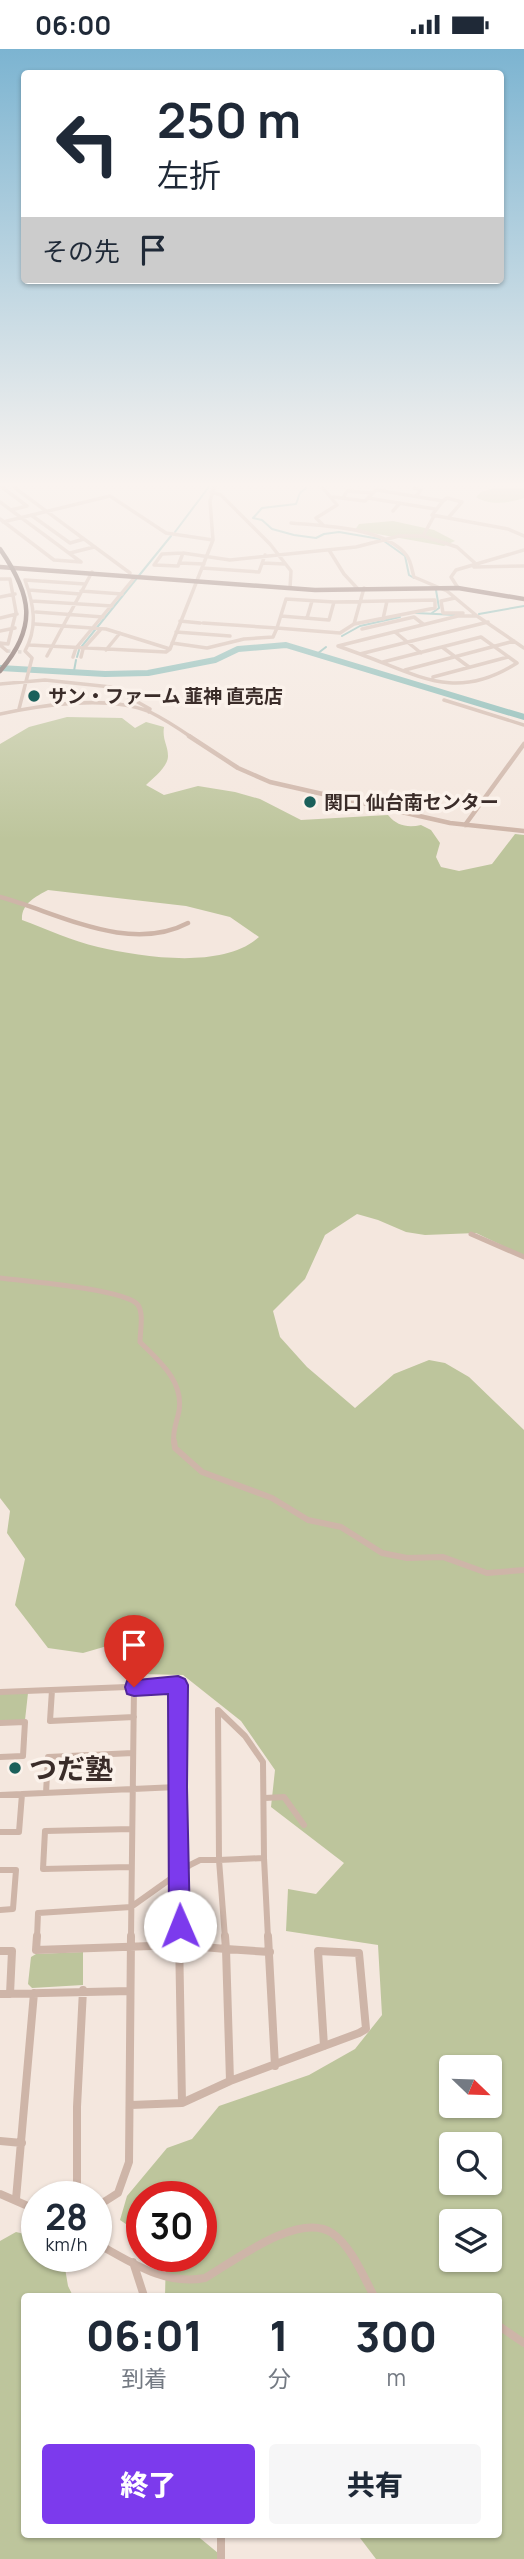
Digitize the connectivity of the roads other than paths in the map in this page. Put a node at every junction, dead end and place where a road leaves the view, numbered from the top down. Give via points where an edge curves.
1 (16, 605) edge
2 (21, 605) edge
3 (34, 605) edge
4 (74, 605) edge
5 (96, 605) edge
6 (187, 605) edge
7 (284, 605) edge
8 (311, 605) edge
9 (333, 605) edge
10 (360, 605) edge
11 (386, 605) edge
12 (409, 605) edge
13 (434, 605) edge
14 (441, 605) edge
15 (463, 605) edge
16 (112, 606) joint
17 (36, 612) junction
18 (410, 612) junction
19 (17, 614) junction
20 (69, 615) junction
21 (475, 615) junction
22 (281, 616) junction
23 (1, 617) edge
24 (103, 617) junction
25 (307, 618) junction
26 (383, 619) junction
27 (180, 621) junction
28 (488, 622) junction
29 (35, 624) junction
30 (424, 624) junction
31 (234, 625) junction
32 (356, 625) junction
33 (63, 626) junction
34 (15, 628) junction
35 (97, 628) junction
36 (277, 628) junction
37 (362, 629) junction
38 (0, 631) edge
39 (176, 632) junction
40 (395, 632) junction
41 (120, 633) junction
42 (198, 634) junction
43 (230, 636) junction
44 (373, 637) junction
45 (139, 639) junction
46 (236, 641) junction
47 (514, 641) junction
48 (408, 642) junction
49 (172, 643) junction
50 (0, 644) edge
51 (29, 645) junction
52 (194, 645) junction
53 (52, 646) junction
54 (494, 646) junction
55 (442, 647) junction
56 (79, 648) junction
57 (524, 648) edge
58 (170, 649) junction
59 (106, 650) junction
60 (7, 651) dead end
61 (129, 651) junction
62 (421, 653) junction
63 (360, 654) junction
64 (47, 656) dead end
65 (73, 657) dead end
66 (81, 657) dead end
67 (456, 657) junction
68 (508, 657) junction
69 (383, 662) junction
70 (469, 667) junction
71 (0, 669) edge
72 (405, 670) junction
73 (430, 678) junction
74 (28, 679) junction
75 (0, 684) edge
76 (444, 700) dead end
77 (19, 709) junction
78 (149, 712) junction
79 (0, 713) edge
80 (524, 725) edge
81 (524, 744) edge
82 (465, 825) junction
83 (524, 831) edge
84 (0, 897) edge
85 (187, 923) dead end
86 (471, 1234) dead end
87 (524, 1257) edge
88 (0, 1278) edge
89 (524, 1570) edge
90 (134, 1687) junction
91 (51, 1690) junction
92 (0, 1692) edge
93 (134, 1717) junction
94 (0, 1723) edge
95 (133, 1753) junction
96 (0, 1757) edge
97 (177, 1787) junction
98 (132, 1789) junction
99 (46, 1793) junction
100 (22, 1794) junction
101 (0, 1795) edge
102 (265, 1798) junction
103 (304, 1825) dead end
104 (132, 1829) junction
105 (0, 1832) edge
106 (264, 1858) junction
107 (219, 1860) junction
108 (130, 1867) junction
109 (0, 1870) edge
110 (178, 1875) junction
111 (131, 1907) junction
112 (0, 1910) edge
113 (180, 1945) junction
114 (131, 1946) junction
115 (226, 1949) junction
116 (0, 1951) edge
117 (270, 1952) junction
118 (83, 1990) junction
119 (130, 1991) junction
120 (34, 1993) junction
121 (0, 1994) edge
122 (10, 1994) junction
123 (324, 2046) junction
124 (275, 2066) junction
125 (230, 2081) junction
126 (182, 2103) junction
127 (131, 2105) junction
128 (0, 2141) edge
129 (22, 2143) junction
130 (77, 2181) edge
131 (0, 2195) edge
132 (112, 2197) edge
133 (16, 2199) junction
134 (21, 2202) edge
135 (217, 2271) edge
136 (136, 2272) edge
137 (156, 2272) edge
138 (214, 2272) edge
139 (143, 2293) edge
140 (372, 2293) edge
141 (502, 2328) edge
142 (524, 2343) edge
143 (221, 2538) edge
144 (221, 2559) edge

1 - 19 street
2 - 71 highway via 19,639
3 - 17 street
4 - 20 street
5 - 16 street
6 - 27 street
7 - 22 street
8 - 25 street
9 - 25 street via 329,620
10 - 32 street
11 - 26 street
12 - 18 street
13 - 18 street via 434,609
14 - 21 street via 443,613
15 - 21 street
16 - 24 street
17 - 20 street
17 - 29 street
18 - 26 street
19 - 23 street
19 - 34 street
20 - 24 street
20 - 33 street
21 - 28 street
21 - 30 street
22 - 25 street
22 - 36 street
24 - 35 street
26 - 32 street
27 - 31 street
27 - 39 street
28 - 47 street
28 - 48 street
29 - 33 street
29 - 51 street
30 - 37 street via 414,617
30 - 40 street
31 - 36 street
31 - 43 street
32 - 36 street via 340,633
32 - 37 street
33 - 35 street
33 - 53 street
34 - 38 street
34 - 50 street via 8,644
35 - 41 street
35 - 56 street
35 - 56 street
36 - 46 street via 273,637
37 - 44 street
39 - 42 street
39 - 49 street
40 - 44 street
40 - 48 street
41 - 45 street
41 - 59 street
42 - 43 street
42 - 52 street
43 - 46 street
44 - 63 street via 338,646
45 - 58 street
45 - 61 street
46 - 52 street via 209,648
47 - 54 street
47 - 57 street
48 - 62 street
48 - 63 street
49 - 52 street
49 - 58 street
50 - 60 street
51 - 53 street
51 - 74 street via 24,652 33,658
53 - 56 street
53 - 64 street
54 - 55 street via 481,637
54 - 67 street
54 - 68 street
55 - 62 street
55 - 67 street
56 - 59 street
56 - 65 street
56 - 66 street
58 - 61 street
59 - 61 street
62 - 69 street
63 - 69 street
67 - 70 street
67 - 72 street
68 - 70 street
68 - 73 street via 517,663 458,685
69 - 72 street
70 - 73 street
72 - 73 street
74 - 75 street
74 - 77 street
74 - 78 street via 111,687
76 - 80 street
77 - 78 street via 121,706
77 - 79 street
78 - 82 street via 261,779
81 - 82 street
82 - 83 street
84 - 85 street via 115,932 164,933
86 - 87 street
88 - 89 street via 114,1293 137,1305 143,1314 140,1342 166,1368 180,1394 175,1448 202,1472 272,1498 308,1520 341,1527 382,1553 443,1557 487,1573
90 - 91 street
90 - 93 street
90 - 97 street via 178,1685
91 - 92 street
91 - 93 street via 50,1721
93 - 95 street
94 - 96 street via 25,1722 23,1756
95 - 98 street
95 - 99 street via 48,1757
97 - 98 street
97 - 110 street
98 - 99 street
98 - 104 street
99 - 100 street
100 - 101 street
100 - 105 street via 19,1832
102 - 103 street via 284,1797
102 - 106 street
102 - 107 street via 264,1762 218,1710
104 - 108 street
104 - 108 street via 45,1831 43,1869
106 - 107 street
106 - 117 street
107 - 110 street via 200,1860
107 - 115 street
108 - 111 street
109 - 112 street via 16,1870 13,1909
110 - 111 street
110 - 113 street
111 - 114 street
111 - 114 street via 38,1913 36,1950
113 - 114 street
113 - 115 street
113 - 126 street
114 - 119 street
115 - 117 street
115 - 125 street
116 - 122 street via 12,1951
117 - 124 street
118 - 119 street
118 - 120 street
118 - 130 street
119 - 127 street
120 - 122 street
120 - 129 street
121 - 122 street
123 - 123 street via 366,2029 359,1953 317,1951
123 - 124 street
124 - 125 street
125 - 126 street
126 - 127 street
127 - 132 street via 127,2172
128 - 129 street
129 - 133 street
131 - 133 street
133 - 134 street
135 - 140 street via 286,2232 313,2225 325,2228 340,2242
136 - 139 street
137 - 138 street via 174,2280 200,2280
141 - 142 street
143 - 144 street

